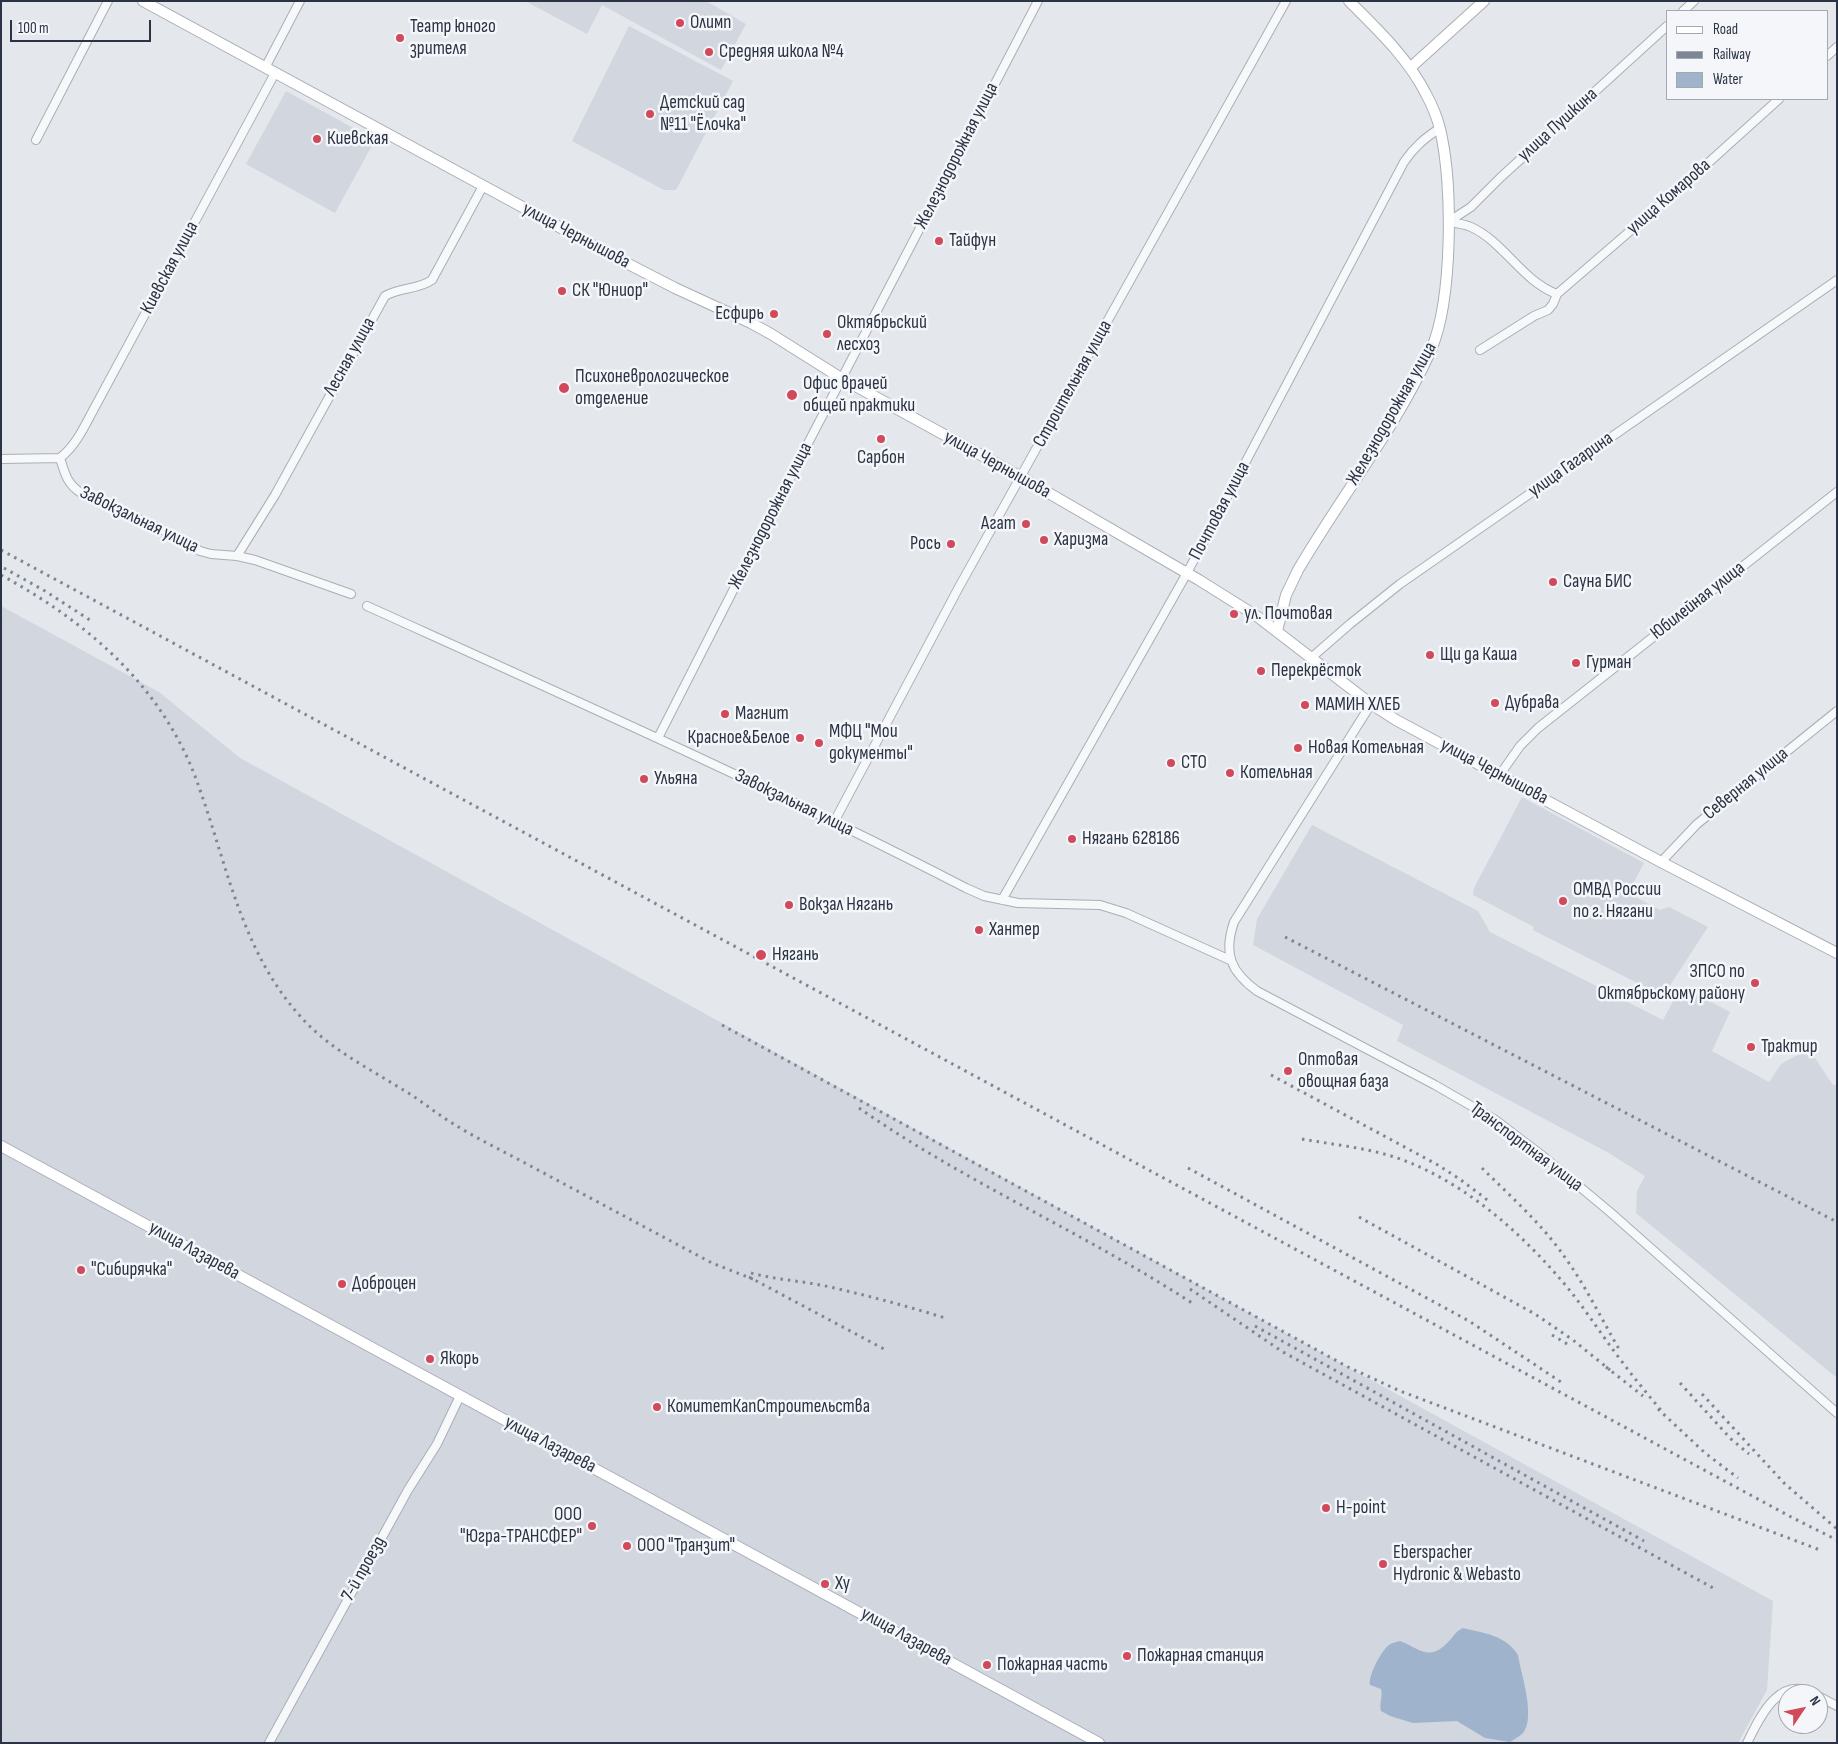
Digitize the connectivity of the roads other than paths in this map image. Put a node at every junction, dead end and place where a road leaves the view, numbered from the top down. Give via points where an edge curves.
1 (108, 1) edge
2 (143, 1) edge
3 (300, 1) edge
4 (1038, 1) edge
5 (1286, 1) edge
6 (1349, 1) edge
7 (1484, 1) edge
8 (1694, 1) edge
9 (1684, 10) edge
10 (1666, 27) edge
11 (264, 68) junction
12 (1410, 68) junction
13 (275, 73) junction
14 (1778, 100) edge
15 (1440, 128) junction
16 (36, 140) dead end
17 (483, 186) junction
18 (1448, 222) junction
19 (1837, 280) edge
20 (1556, 294) junction
21 (1480, 350) dead end
22 (842, 378) junction
23 (60, 458) junction
24 (1, 459) edge
25 (1021, 477) junction
26 (1837, 492) edge
27 (237, 556) junction
28 (1187, 573) junction
29 (352, 594) dead end
30 (367, 606) dead end
31 (1278, 632) junction
32 (1312, 658) junction
33 (1371, 704) junction
34 (1837, 711) edge
35 (658, 738) junction
36 (1499, 776) junction
37 (834, 822) junction
38 (1661, 862) junction
39 (1002, 900) junction
40 (1837, 953) edge
41 (1230, 960) junction
42 (1, 1146) edge
43 (460, 1396) junction
44 (1837, 1413) edge
45 (1778, 1696) edge
46 (270, 1743) edge
47 (1099, 1743) edge
48 (1747, 1743) edge

1 - 16 street
2 - 11 main road, улица Чернышова
3 - 11 street
4 - 22 street, Железнодорожная улица
5 - 25 street, Строительная улица
6 - 12 main road, Железнодорожная улица
7 - 12 main road
8 - 9 street
10 - 18 street, улица Пушкина via 1471,207
11 - 13 main road, улица Чернышова
12 - 15 main road, Железнодорожная улица via 1426,94
13 - 17 main road, улица Чернышова
13 - 23 street, Киевская улица via 96,405 74,443
14 - 20 street, улица Комарова
15 - 18 main road, Железнодорожная улица
15 - 28 street, Почтовая улица via 1421,140 1404,162
17 - 22 main road, улица Чернышова via 674,288 757,326
17 - 27 street, Лесная улица via 432,280 385,296 275,495
18 - 20 street via 1472,227 1541,287
18 - 31 main road, Железнодорожная улица via 1444,301 1431,349 1388,428 1298,570 1286,595
19 - 32 street, улица Гагарина via 1400,584
20 - 21 street, улица Комарова via 1554,304 1548,310
22 - 25 main road, улица Чернышова
22 - 35 street, Железнодорожная улица
23 - 24 street
23 - 27 street, Завокзальная улица via 66,480 81,493 161,528 200,551
25 - 28 main road, улица Чернышова
25 - 37 street, Строительная улица
26 - 36 street, Юбилейная улица via 1531,735
27 - 29 street, Завокзальная улица
28 - 31 main road, улица Чернышова
28 - 39 street, Почтовая улица
30 - 35 street, Завокзальная улица
31 - 32 main road, улица Чернышова
32 - 33 main road, улица Чернышова
33 - 36 main road, улица Чернышова
33 - 41 street via 1241,910 1229,936
34 - 38 street, Северная улица via 1696,824
35 - 37 street, Завокзальная улица
36 - 38 main road, улица Чернышова
37 - 39 street, Завокзальная улица via 966,888
38 - 40 main road, улица Чернышова
39 - 41 street, Завокзальная улица via 1100,906 1126,913
41 - 44 street, Транспортная улица via 1235,970 1258,991 1472,1105 1513,1132 1610,1212
42 - 43 main road, улица Лазарева
43 - 46 street, 7-й проезд via 440,1439 408,1490
43 - 47 main road, улица Лазарева
45 - 48 street via 1771,1702

